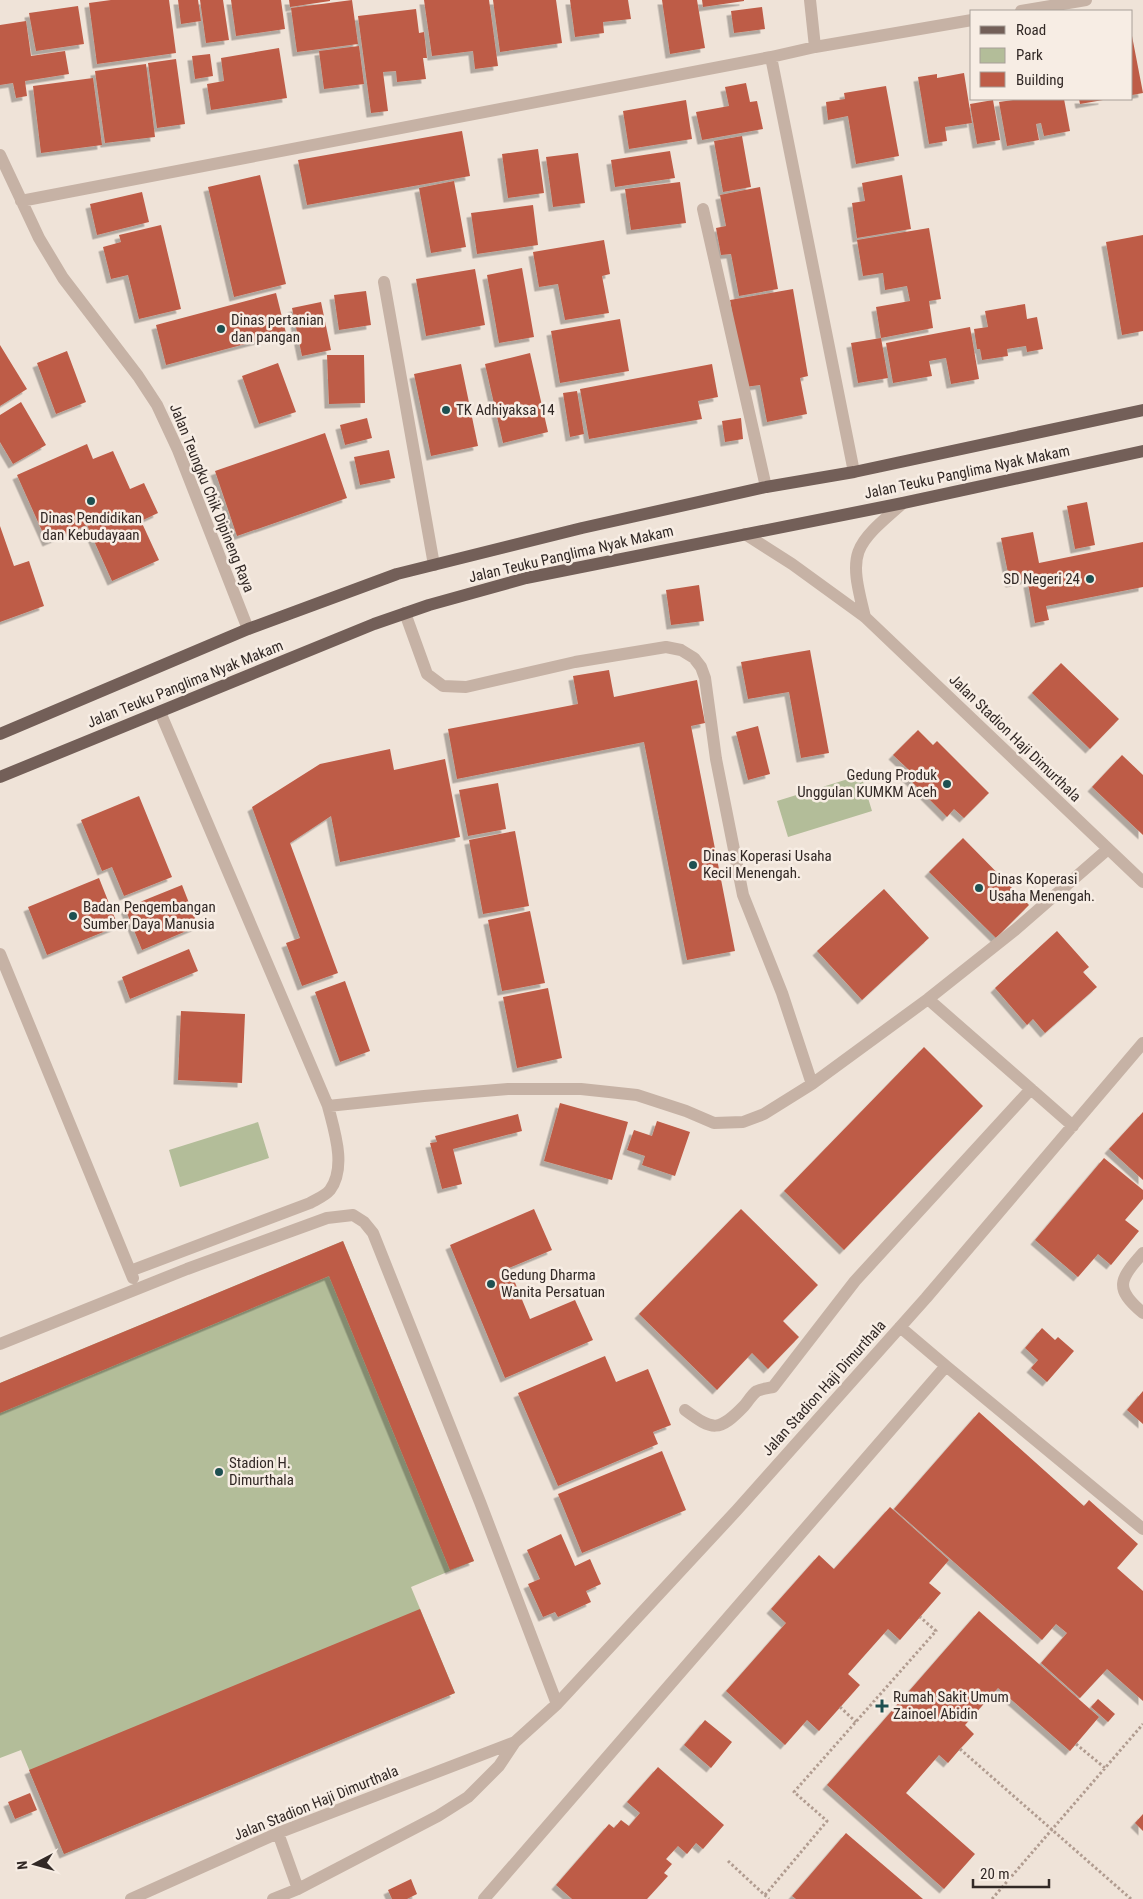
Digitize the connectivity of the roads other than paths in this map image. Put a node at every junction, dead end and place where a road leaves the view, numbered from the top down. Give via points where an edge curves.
1 (810, 0) edge
2 (1086, 0) edge
3 (1027, 10) edge
4 (970, 20) edge
5 (815, 47) junction
6 (770, 57) junction
7 (0, 154) edge
8 (21, 201) junction
9 (703, 209) dead end
10 (384, 282) dead end
11 (1143, 410) edge
12 (1143, 451) edge
13 (854, 472) junction
14 (766, 487) junction
15 (903, 503) junction
16 (745, 534) junction
17 (434, 565) junction
18 (405, 613) junction
19 (865, 618) junction
20 (248, 628) junction
21 (160, 712) junction
22 (0, 734) edge
23 (0, 777) edge
24 (1108, 849) junction
25 (1143, 882) edge
26 (0, 954) edge
27 (928, 999) junction
28 (1143, 1043) edge
29 (812, 1084) junction
30 (1031, 1089) junction
31 (328, 1106) junction
32 (1072, 1126) junction
33 (1143, 1253) edge
34 (130, 1271) junction
35 (137, 1288) junction
36 (1143, 1313) edge
37 (900, 1327) junction
38 (0, 1344) edge
39 (946, 1366) junction
40 (685, 1410) dead end
41 (1143, 1529) edge
42 (557, 1704) junction
43 (516, 1742) junction
44 (278, 1833) junction
45 (298, 1889) junction
46 (132, 1899) edge
47 (273, 1899) edge
48 (484, 1899) edge

1 - 5 street
2 - 3 street
4 - 5 street
5 - 6 street
6 - 8 street
6 - 13 street
7 - 8 street, Jalan Teungku Chik Dipineng Raya
8 - 20 street, Jalan Teungku Chik Dipineng Raya via 63,278 157,405
9 - 14 street
10 - 17 street
11 - 13 main road, Jalan Teuku Panglima Nyak Makam
12 - 15 main road, Jalan Teuku Panglima Nyak Makam
13 - 14 main road, Jalan Teuku Panglima Nyak Makam
14 - 17 main road, Jalan Teuku Panglima Nyak Makam
15 - 16 main road, Jalan Teuku Panglima Nyak Makam
15 - 19 street via 860,546 855,569
16 - 18 main road, Jalan Teuku Panglima Nyak Makam via 526,578
16 - 19 street, Jalan Stadion Haji Dimurthala via 808,575
17 - 20 main road, Jalan Teuku Panglima Nyak Makam via 397,574
18 - 21 main road, Jalan Teuku Panglima Nyak Makam
18 - 29 street via 427,674 443,686 466,687 575,662 666,647 681,650 694,658 704,678 716,759 743,895 782,993
19 - 24 street, Jalan Stadion Haji Dimurthala
20 - 22 main road, Jalan Teuku Panglima Nyak Makam
21 - 23 main road, Jalan Teuku Panglima Nyak Makam
21 - 31 street
24 - 25 street, Jalan Stadion Haji Dimurthala
24 - 27 street via 1015,930
26 - 34 street
27 - 29 street
27 - 30 street
28 - 32 street, Jalan Stadion Haji Dimurthala
29 - 31 street via 764,1114 743,1122 724,1123 714,1123 637,1095 581,1088 498,1090
30 - 32 street
30 - 40 street via 855,1281 773,1387 758,1391 722,1425 712,1427
31 - 34 street via 338,1171 331,1189 325,1194 310,1203
32 - 37 street, Jalan Stadion Haji Dimurthala
33 - 36 street via 1127,1271 1122,1284 1126,1298
34 - 35 street
35 - 38 street
35 - 42 street via 327,1218 353,1215 364,1222 373,1233
37 - 39 street
37 - 42 street, Jalan Stadion Haji Dimurthala via 737,1510
39 - 41 street
39 - 48 street
42 - 43 street, Jalan Stadion Haji Dimurthala
43 - 44 street, Jalan Stadion Haji Dimurthala
43 - 45 street, Jalan Stadion Haji Dimurthala via 499,1766 468,1797
44 - 45 street
44 - 46 street, Jalan Stadion Haji Dimurthala
45 - 47 street, Jalan Stadion Haji Dimurthala

